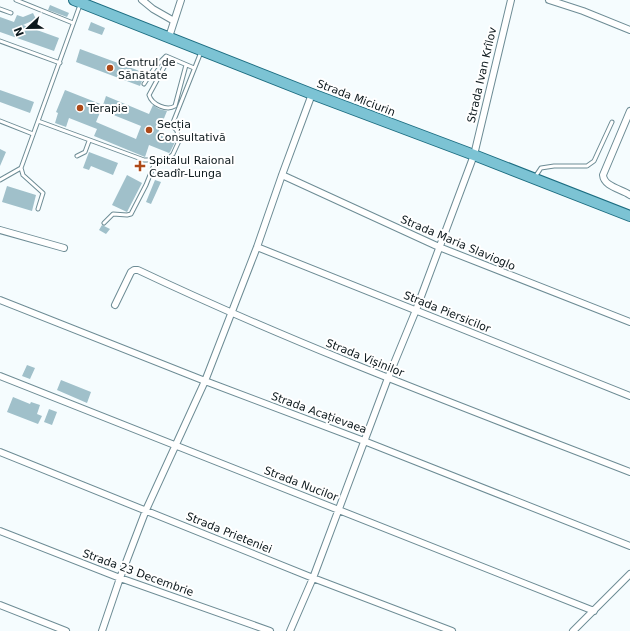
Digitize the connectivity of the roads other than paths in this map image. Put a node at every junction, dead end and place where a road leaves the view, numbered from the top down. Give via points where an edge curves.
1 (16, 0) edge
2 (142, 0) edge
3 (181, 0) edge
4 (511, 0) edge
5 (549, 0) edge
6 (77, 1) edge
7 (0, 9) edge
8 (11, 13) dead end
9 (174, 21) junction
10 (73, 23) junction
11 (630, 30) edge
12 (169, 37) junction
13 (0, 41) edge
14 (201, 50) junction
15 (169, 58) junction
16 (60, 63) junction
17 (186, 65) junction
18 (194, 68) junction
19 (144, 84) dead end
20 (312, 94) junction
21 (630, 111) edge
22 (0, 121) edge
23 (38, 121) junction
24 (612, 122) dead end
25 (34, 134) junction
26 (89, 141) junction
27 (474, 155) junction
28 (77, 156) dead end
29 (156, 160) junction
30 (22, 168) junction
31 (282, 175) junction
32 (534, 179) junction
33 (0, 180) edge
34 (630, 195) edge
35 (38, 209) dead end
36 (630, 216) edge
37 (104, 223) dead end
38 (0, 230) edge
39 (258, 247) junction
40 (439, 247) junction
41 (64, 248) dead end
42 (0, 300) edge
43 (115, 304) dead end
44 (416, 310) junction
45 (231, 313) junction
46 (630, 322) edge
47 (0, 376) edge
48 (388, 378) junction
49 (205, 382) junction
50 (630, 396) edge
51 (364, 441) junction
52 (176, 446) junction
53 (0, 452) edge
54 (630, 472) edge
55 (338, 509) junction
56 (146, 510) junction
57 (0, 531) edge
58 (630, 546) edge
59 (630, 574) edge
60 (120, 578) junction
61 (313, 578) junction
62 (0, 605) edge
63 (594, 611) junction
64 (66, 631) edge
65 (102, 631) edge
66 (270, 631) edge
67 (290, 631) edge
68 (452, 631) edge
69 (573, 631) edge

1 - 10 lane
2 - 9 street
3 - 9 street
4 - 27 street, Strada Ivan Krîlov
5 - 11 street
6 - 10 lane
6 - 12 main road, Strada Miciurin
7 - 8 lane
9 - 12 street
10 - 16 lane
12 - 14 main road, Strada Miciurin
13 - 16 lane
14 - 18 lane
14 - 20 main road, Strada Miciurin
15 - 17 lane
15 - 17 lane via 149,95 154,103 168,108 176,106
15 - 19 lane via 166,56 155,67
16 - 23 lane
17 - 18 lane
18 - 29 lane via 172,125 177,131 178,141 173,154 169,158
20 - 27 main road, Strada Miciurin
20 - 31 street
21 - 34 street via 603,175 606,183
22 - 25 lane
23 - 25 lane
23 - 26 lane
24 - 32 lane via 594,161 587,166 541,168
25 - 30 lane
26 - 28 lane via 85,152
26 - 29 lane via 144,160
27 - 32 main road, Strada Miciurin
27 - 40 street, Strada Ivan Krîlov
29 - 37 lane via 131,214 113,214
30 - 33 lane
30 - 35 lane via 23,175 43,193
31 - 39 street
31 - 40 street, Strada Maria Slavioglo
32 - 36 main road, Strada Miciurin
38 - 41 street
39 - 44 street, Strada Piersicilor
39 - 45 street
40 - 44 street, Strada Ivan Krîlov
40 - 46 street, Strada Maria Slavioglo
42 - 49 street, Strada Acațievaea
43 - 45 street, Strada Vișinilor via 131,272 138,270
44 - 48 street, Strada Ivan Krîlov
44 - 50 street, Strada Piersicilor
45 - 48 street, Strada Vișinilor
45 - 49 street
47 - 52 street, Strada Nucilor
48 - 51 street, Strada Ivan Krîlov
48 - 54 street, Strada Vișinilor
49 - 51 street, Strada Acațievaea
49 - 52 street
51 - 55 street, Strada Ivan Krîlov
51 - 58 street, Strada Acațievaea
52 - 55 street, Strada Nucilor
52 - 56 street
53 - 56 street, Strada Prieteniei
55 - 61 street, Strada Ivan Krîlov
55 - 63 street, Strada Nucilor
56 - 60 street
56 - 61 street, Strada Prieteniei
57 - 60 street, Strada 23 Decembrie
59 - 63 street
60 - 65 street
60 - 66 street, Strada 23 Decembrie
61 - 67 street, Strada Ivan Krîlov
61 - 68 street, Strada Prieteniei
62 - 64 street
63 - 69 street

